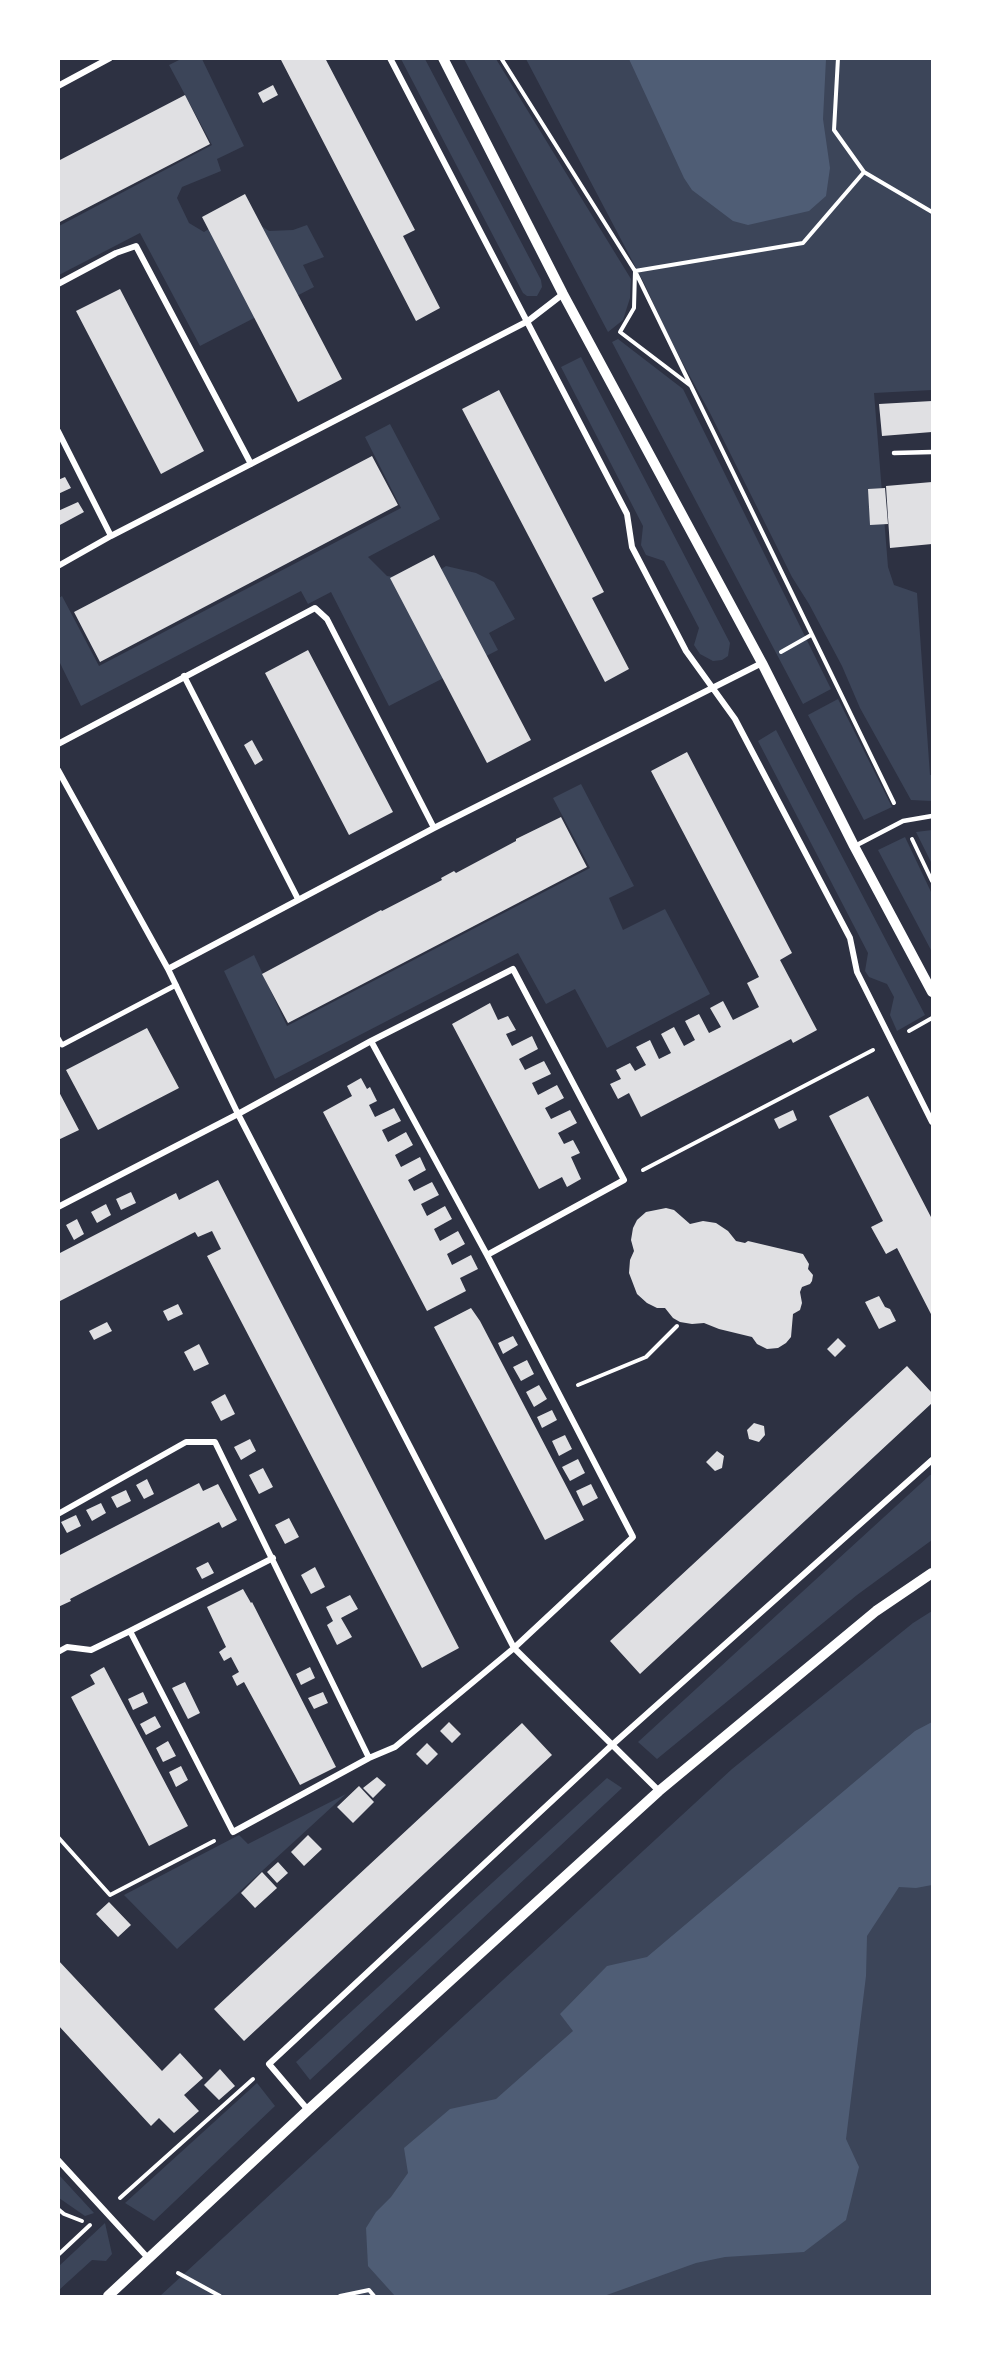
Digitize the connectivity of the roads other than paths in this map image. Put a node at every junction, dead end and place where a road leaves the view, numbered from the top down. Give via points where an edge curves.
1 (110, 58) edge
2 (390, 58) edge
3 (443, 58) edge
4 (58, 86) edge
5 (58, 284) edge
6 (563, 294) junction
7 (528, 321) junction
8 (58, 431) edge
9 (933, 452) edge
10 (894, 453) dead end
11 (250, 464) junction
12 (111, 536) junction
13 (58, 566) edge
14 (762, 663) junction
15 (184, 676) junction
16 (712, 687) junction
17 (58, 744) edge
18 (58, 770) edge
19 (933, 816) edge
20 (434, 828) junction
21 (855, 846) junction
22 (298, 899) junction
23 (168, 969) junction
24 (176, 985) junction
25 (933, 992) edge
26 (58, 1038) edge
27 (371, 1041) junction
28 (238, 1114) junction
29 (933, 1122) edge
30 (58, 1207) edge
31 (487, 1255) junction
32 (933, 1460) edge
33 (58, 1514) edge
34 (273, 1558) junction
35 (933, 1573) edge
36 (130, 1631) junction
37 (514, 1648) junction
38 (58, 1652) edge
39 (612, 1745) junction
40 (369, 1758) junction
41 (659, 1791) junction
42 (308, 2110) junction
43 (58, 2160) edge
44 (148, 2258) junction
45 (108, 2296) edge

1 - 4 street
2 - 7 street
3 - 6 street
5 - 11 street via 136,246
6 - 7 street
6 - 14 street
7 - 11 street
7 - 16 street via 627,514 632,547 686,651
8 - 12 street
9 - 10 lane
11 - 12 street
12 - 13 street
14 - 16 street
14 - 21 street
15 - 17 street
15 - 20 street via 315,608 327,619
15 - 22 street
16 - 20 street
16 - 29 street via 739,726 850,938 857,972
18 - 23 street
19 - 21 lane via 903,821
20 - 22 street
21 - 25 street
22 - 23 street
23 - 24 street
24 - 26 street via 62,1044
24 - 28 street
27 - 28 street
27 - 31 street
27 - 31 street via 513,969 624,1180
28 - 30 street
28 - 37 street
31 - 37 street via 633,1537
32 - 39 street
33 - 34 street via 186,1442 215,1442
34 - 36 street
34 - 40 street
35 - 41 street via 876,1611
36 - 38 street via 91,1650 67,1647
36 - 40 street via 233,1832
37 - 39 street
37 - 40 street via 395,1747
39 - 41 street
39 - 42 street via 269,2064
41 - 42 street
42 - 44 street
43 - 44 street
44 - 45 street

